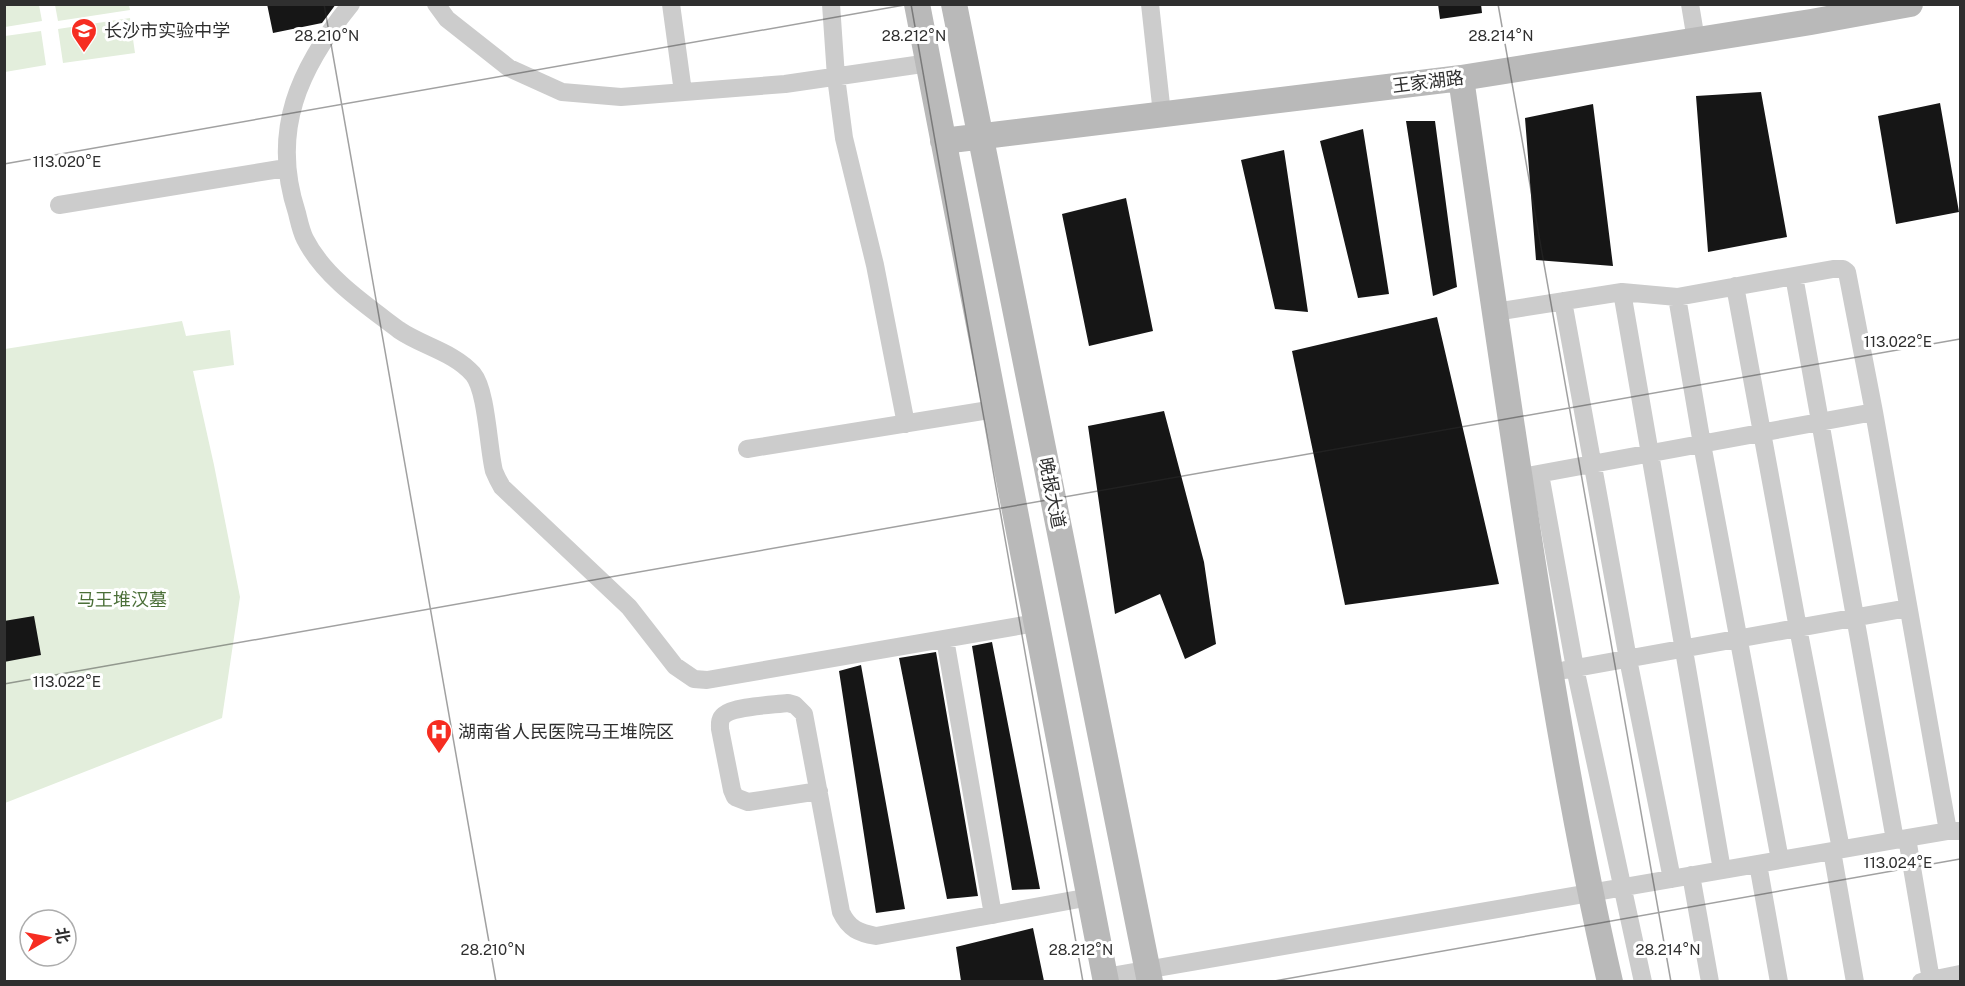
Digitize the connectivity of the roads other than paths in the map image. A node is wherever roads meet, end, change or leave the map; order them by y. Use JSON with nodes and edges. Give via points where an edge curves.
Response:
{"nodes":[{"id":1,"x":351,"y":4,"type":"edge"},
{"id":2,"x":436,"y":4,"type":"edge"},
{"id":3,"x":671,"y":4,"type":"edge"},
{"id":4,"x":831,"y":4,"type":"edge"},
{"id":5,"x":916,"y":4,"type":"edge"},
{"id":6,"x":954,"y":4,"type":"edge"},
{"id":7,"x":1150,"y":4,"type":"edge"},
{"id":8,"x":1690,"y":4,"type":"edge"},
{"id":9,"x":1910,"y":4,"type":"edge"},
{"id":10,"x":1809,"y":13,"type":"edge"},
{"id":11,"x":1694,"y":28,"type":"dead end"},
{"id":12,"x":929,"y":63,"type":"junction"},
{"id":13,"x":836,"y":77,"type":"junction"},
{"id":14,"x":1461,"y":78,"type":"junction"},
{"id":15,"x":683,"y":92,"type":"junction"},
{"id":16,"x":1162,"y":114,"type":"junction"},
{"id":17,"x":981,"y":136,"type":"junction"},
{"id":18,"x":943,"y":141,"type":"junction"},
{"id":19,"x":286,"y":168,"type":"junction"},
{"id":20,"x":60,"y":206,"type":"dead end"},
{"id":21,"x":1794,"y":276,"type":"junction"},
{"id":22,"x":1735,"y":286,"type":"junction"},
{"id":23,"x":1622,"y":292,"type":"junction"},
{"id":24,"x":1677,"y":297,"type":"junction"},
{"id":25,"x":1563,"y":301,"type":"junction"},
{"id":26,"x":1495,"y":312,"type":"junction"},
{"id":27,"x":995,"y":409,"type":"junction"},
{"id":28,"x":1874,"y":412,"type":"junction"},
{"id":29,"x":1821,"y":422,"type":"junction"},
{"id":30,"x":906,"y":424,"type":"junction"},
{"id":31,"x":1762,"y":433,"type":"junction"},
{"id":32,"x":1702,"y":444,"type":"junction"},
{"id":33,"x":747,"y":450,"type":"dead end"},
{"id":34,"x":1650,"y":454,"type":"junction"},
{"id":35,"x":1593,"y":464,"type":"junction"},
{"id":36,"x":1529,"y":476,"type":"junction"},
{"id":37,"x":1908,"y":608,"type":"junction"},
{"id":38,"x":1855,"y":617,"type":"junction"},
{"id":39,"x":1036,"y":623,"type":"junction"},
{"id":40,"x":1797,"y":628,"type":"junction"},
{"id":41,"x":1739,"y":638,"type":"junction"},
{"id":42,"x":945,"y":639,"type":"junction"},
{"id":43,"x":1683,"y":649,"type":"junction"},
{"id":44,"x":1628,"y":659,"type":"junction"},
{"id":45,"x":1575,"y":668,"type":"junction"},
{"id":46,"x":1550,"y":673,"type":"junction"},
{"id":47,"x":819,"y":791,"type":"junction"},
{"id":48,"x":1954,"y":831,"type":"edge"},
{"id":49,"x":1901,"y":839,"type":"junction"},
{"id":50,"x":1836,"y":850,"type":"junction"},
{"id":51,"x":1780,"y":860,"type":"junction"},
{"id":52,"x":1758,"y":864,"type":"junction"},
{"id":53,"x":1722,"y":870,"type":"junction"},
{"id":54,"x":1691,"y":875,"type":"junction"},
{"id":55,"x":1672,"y":879,"type":"junction"},
{"id":56,"x":1622,"y":887,"type":"junction"},
{"id":57,"x":1590,"y":893,"type":"junction"},
{"id":58,"x":1090,"y":897,"type":"junction"},
{"id":59,"x":993,"y":915,"type":"junction"},
{"id":60,"x":1149,"y":976,"type":"edge"},
{"id":61,"x":1105,"y":979,"type":"edge"},
{"id":62,"x":1940,"y":979,"type":"edge"},
{"id":63,"x":1610,"y":981,"type":"edge"},
{"id":64,"x":1642,"y":981,"type":"edge"},
{"id":65,"x":1710,"y":981,"type":"edge"},
{"id":66,"x":1779,"y":981,"type":"edge"},
{"id":67,"x":1855,"y":981,"type":"edge"}],
"edges":[{"from":1,"to":19,"type":"street","via":[[326,35],[289,116]]},
{"from":2,"to":15,"type":"street","via":[[447,19],[509,68],[562,92],[621,97]]},
{"from":3,"to":15,"type":"street"},
{"from":4,"to":13,"type":"street"},
{"from":5,"to":12,"type":"main road"},
{"from":6,"to":17,"type":"main road","name":"晚报大道"},
{"from":7,"to":16,"type":"street"},
{"from":8,"to":11,"type":"street"},
{"from":9,"to":10,"type":"main road","name":"王家湖路"},
{"from":10,"to":14,"type":"main road","name":"王家湖路"},
{"from":12,"to":13,"type":"street"},
{"from":12,"to":18,"type":"main road"},
{"from":13,"to":15,"type":"street"},
{"from":13,"to":30,"type":"street","via":[[844,138],[876,265]]},
{"from":14,"to":16,"type":"main road","name":"王家湖路"},
{"from":14,"to":26,"type":"main road"},
{"from":16,"to":17,"type":"main road","name":"王家湖路"},
{"from":17,"to":18,"type":"main road","name":"王家湖路"},
{"from":17,"to":60,"type":"main road","name":"晚报大道"},
{"from":18,"to":27,"type":"main road"},
{"from":19,"to":20,"type":"street"},
{"from":19,"to":42,"type":"street","via":[[305,238],[321,262],[341,284],[401,331],[461,362],[475,376],[495,472],[502,487],[629,607],[685,674],[707,680]]},
{"from":21,"to":22,"type":"street"},
{"from":21,"to":28,"type":"street","via":[[1839,268],[1847,272]]},
{"from":21,"to":29,"type":"street"},
{"from":22,"to":24,"type":"street"},
{"from":22,"to":31,"type":"street"},
{"from":23,"to":24,"type":"street"},
{"from":23,"to":25,"type":"street"},
{"from":23,"to":34,"type":"street"},
{"from":24,"to":32,"type":"street"},
{"from":25,"to":26,"type":"street"},
{"from":25,"to":35,"type":"street"},
{"from":26,"to":36,"type":"main road"},
{"from":27,"to":30,"type":"street"},
{"from":27,"to":39,"type":"main road"},
{"from":28,"to":29,"type":"street"},
{"from":28,"to":37,"type":"street"},
{"from":29,"to":31,"type":"street"},
{"from":29,"to":38,"type":"street"},
{"from":30,"to":33,"type":"street"},
{"from":31,"to":32,"type":"street"},
{"from":31,"to":40,"type":"street"},
{"from":32,"to":34,"type":"street"},
{"from":32,"to":41,"type":"street"},
{"from":34,"to":35,"type":"street"},
{"from":34,"to":43,"type":"street"},
{"from":35,"to":36,"type":"street"},
{"from":35,"to":44,"type":"street"},
{"from":36,"to":45,"type":"street"},
{"from":36,"to":46,"type":"main road"},
{"from":37,"to":38,"type":"street"},
{"from":37,"to":48,"type":"street"},
{"from":38,"to":40,"type":"street"},
{"from":38,"to":49,"type":"street"},
{"from":39,"to":42,"type":"street"},
{"from":39,"to":58,"type":"main road"},
{"from":40,"to":41,"type":"street"},
{"from":40,"to":50,"type":"street"},
{"from":41,"to":43,"type":"street"},
{"from":41,"to":51,"type":"street"},
{"from":42,"to":59,"type":"street"},
{"from":43,"to":44,"type":"street"},
{"from":43,"to":53,"type":"street"},
{"from":44,"to":45,"type":"street"},
{"from":44,"to":55,"type":"street"},
{"from":45,"to":46,"type":"street"},
{"from":45,"to":56,"type":"street"},
{"from":46,"to":57,"type":"main road"},
{"from":47,"to":47,"type":"street","via":[[804,714],[795,705],[734,711],[721,719],[735,797],[748,802]]},
{"from":47,"to":59,"type":"street","via":[[841,912],[853,929],[876,936]]},
{"from":48,"to":49,"type":"street"},
{"from":49,"to":50,"type":"street"},
{"from":49,"to":62,"type":"street"},
{"from":50,"to":51,"type":"street"},
{"from":50,"to":67,"type":"street"},
{"from":51,"to":52,"type":"street"},
{"from":52,"to":53,"type":"street"},
{"from":52,"to":66,"type":"street"},
{"from":53,"to":54,"type":"street"},
{"from":54,"to":55,"type":"street"},
{"from":54,"to":65,"type":"street"},
{"from":55,"to":56,"type":"street"},
{"from":56,"to":57,"type":"street"},
{"from":56,"to":64,"type":"street"},
{"from":57,"to":60,"type":"street"},
{"from":57,"to":63,"type":"main road"},
{"from":58,"to":59,"type":"street"},
{"from":58,"to":61,"type":"main road"},
{"from":60,"to":61,"type":"street"}]}
